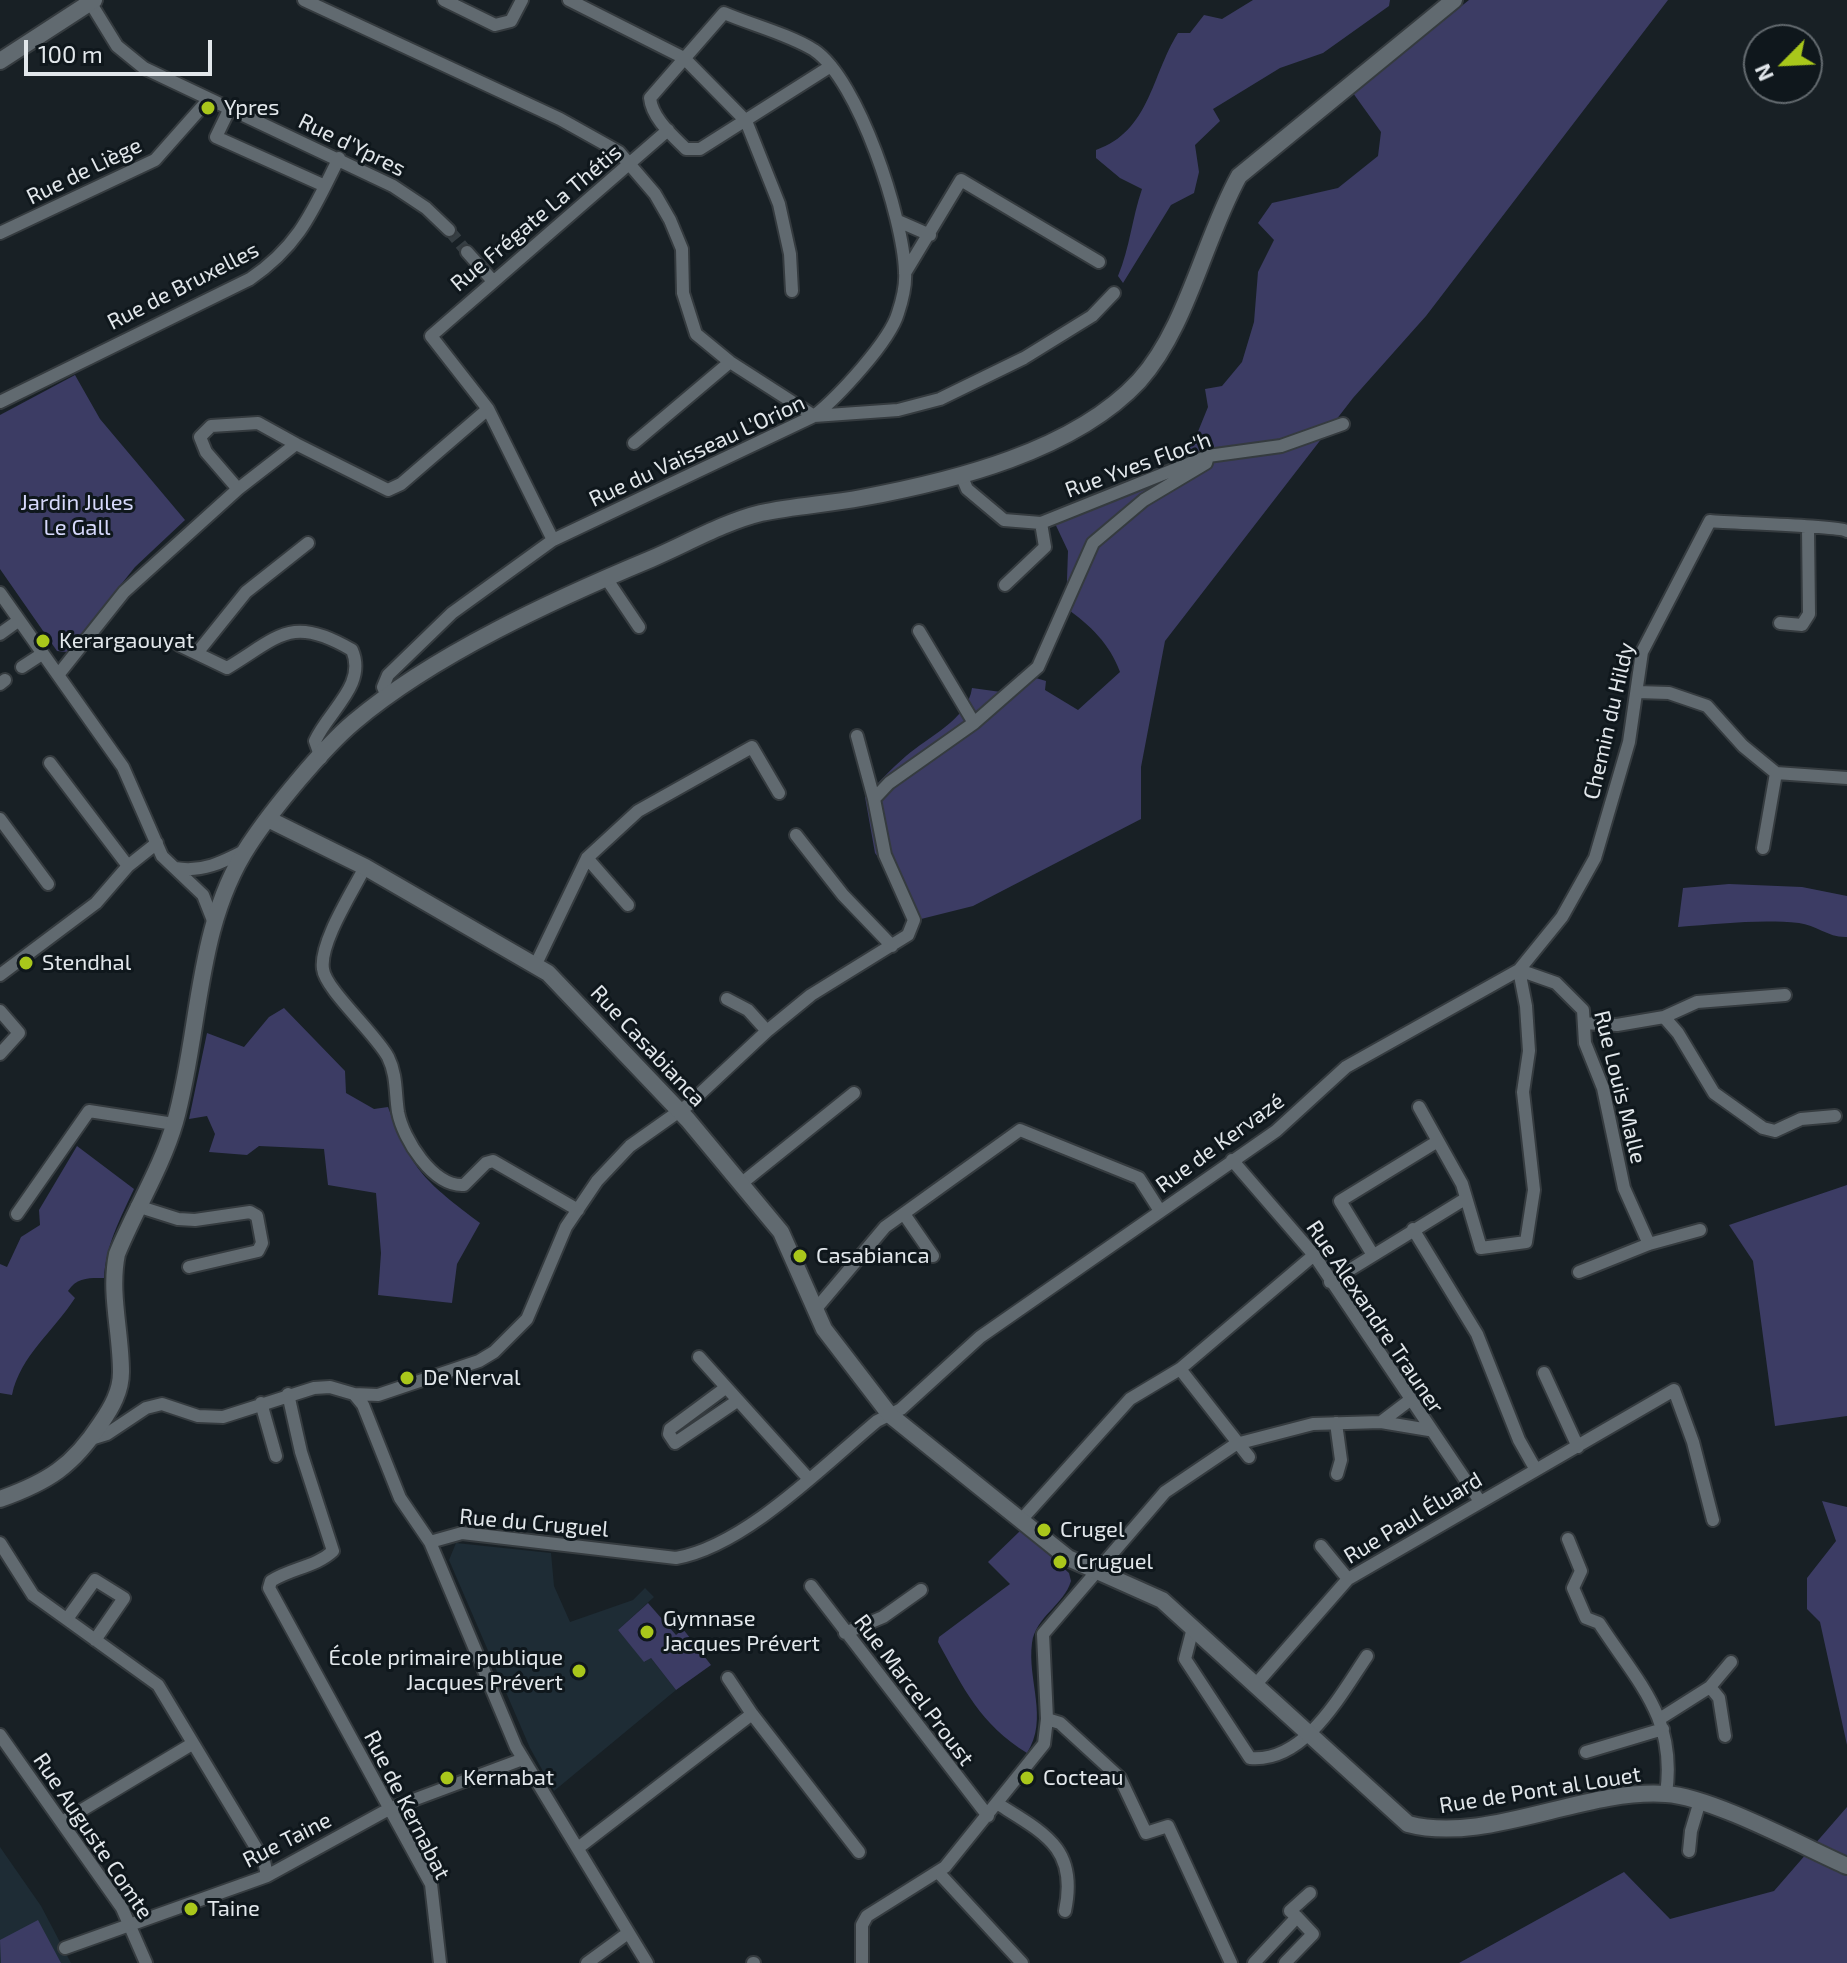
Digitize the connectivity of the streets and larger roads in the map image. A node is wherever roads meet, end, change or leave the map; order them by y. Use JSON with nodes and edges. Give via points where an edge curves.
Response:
{"nodes":[{"id":1,"x":304,"y":0,"type":"edge"},
{"id":2,"x":444,"y":0,"type":"edge"},
{"id":3,"x":522,"y":0,"type":"edge"},
{"id":4,"x":569,"y":0,"type":"edge"},
{"id":5,"x":1454,"y":0,"type":"edge"},
{"id":6,"x":92,"y":1,"type":"edge"},
{"id":7,"x":684,"y":58,"type":"junction"},
{"id":8,"x":0,"y":61,"type":"edge"},
{"id":9,"x":831,"y":66,"type":"junction"},
{"id":10,"x":209,"y":99,"type":"junction"},
{"id":11,"x":230,"y":108,"type":"junction"},
{"id":12,"x":746,"y":121,"type":"junction"},
{"id":13,"x":668,"y":130,"type":"junction"},
{"id":14,"x":339,"y":158,"type":"junction"},
{"id":15,"x":630,"y":165,"type":"junction"},
{"id":16,"x":325,"y":186,"type":"junction"},
{"id":17,"x":898,"y":221,"type":"junction"},
{"id":18,"x":449,"y":230,"type":"tunnel mouth"},
{"id":19,"x":0,"y":233,"type":"edge"},
{"id":20,"x":930,"y":235,"type":"junction"},
{"id":21,"x":467,"y":252,"type":"tunnel mouth"},
{"id":22,"x":1099,"y":262,"type":"dead end"},
{"id":23,"x":905,"y":273,"type":"junction"},
{"id":24,"x":492,"y":280,"type":"junction"},
{"id":25,"x":792,"y":291,"type":"dead end"},
{"id":26,"x":1114,"y":293,"type":"dead end"},
{"id":27,"x":730,"y":362,"type":"junction"},
{"id":28,"x":0,"y":402,"type":"edge"},
{"id":29,"x":488,"y":409,"type":"junction"},
{"id":30,"x":814,"y":416,"type":"junction"},
{"id":31,"x":1343,"y":424,"type":"dead end"},
{"id":32,"x":634,"y":443,"type":"dead end"},
{"id":33,"x":296,"y":444,"type":"junction"},
{"id":34,"x":1208,"y":456,"type":"junction"},
{"id":35,"x":962,"y":477,"type":"junction"},
{"id":36,"x":238,"y":489,"type":"junction"},
{"id":37,"x":1041,"y":523,"type":"junction"},
{"id":38,"x":1808,"y":528,"type":"junction"},
{"id":39,"x":1847,"y":531,"type":"edge"},
{"id":40,"x":553,"y":540,"type":"junction"},
{"id":41,"x":308,"y":543,"type":"dead end"},
{"id":42,"x":606,"y":578,"type":"junction"},
{"id":43,"x":1005,"y":585,"type":"dead end"},
{"id":44,"x":0,"y":593,"type":"edge"},
{"id":45,"x":18,"y":621,"type":"junction"},
{"id":46,"x":1780,"y":623,"type":"dead end"},
{"id":47,"x":639,"y":627,"type":"dead end"},
{"id":48,"x":919,"y":631,"type":"dead end"},
{"id":49,"x":0,"y":634,"type":"edge"},
{"id":50,"x":179,"y":645,"type":"dead end"},
{"id":51,"x":197,"y":653,"type":"junction"},
{"id":52,"x":42,"y":654,"type":"junction"},
{"id":53,"x":22,"y":667,"type":"dead end"},
{"id":54,"x":58,"y":675,"type":"junction"},
{"id":55,"x":1637,"y":692,"type":"junction"},
{"id":56,"x":387,"y":696,"type":"junction"},
{"id":57,"x":974,"y":723,"type":"junction"},
{"id":58,"x":857,"y":736,"type":"dead end"},
{"id":59,"x":321,"y":758,"type":"junction"},
{"id":60,"x":50,"y":763,"type":"dead end"},
{"id":61,"x":1776,"y":773,"type":"junction"},
{"id":62,"x":1847,"y":778,"type":"edge"},
{"id":63,"x":779,"y":793,"type":"dead end"},
{"id":64,"x":874,"y":799,"type":"junction"},
{"id":65,"x":0,"y":819,"type":"edge"},
{"id":66,"x":268,"y":819,"type":"junction"},
{"id":67,"x":796,"y":835,"type":"dead end"},
{"id":68,"x":157,"y":843,"type":"junction"},
{"id":69,"x":1763,"y":848,"type":"dead end"},
{"id":70,"x":246,"y":850,"type":"junction"},
{"id":71,"x":587,"y":858,"type":"junction"},
{"id":72,"x":128,"y":866,"type":"junction"},
{"id":73,"x":172,"y":867,"type":"junction"},
{"id":74,"x":365,"y":867,"type":"junction"},
{"id":75,"x":48,"y":884,"type":"dead end"},
{"id":76,"x":628,"y":905,"type":"dead end"},
{"id":77,"x":214,"y":923,"type":"junction"},
{"id":78,"x":892,"y":946,"type":"junction"},
{"id":79,"x":536,"y":964,"type":"junction"},
{"id":80,"x":1519,"y":970,"type":"junction"},
{"id":81,"x":0,"y":975,"type":"edge"},
{"id":82,"x":1785,"y":995,"type":"dead end"},
{"id":83,"x":727,"y":999,"type":"dead end"},
{"id":84,"x":0,"y":1011,"type":"edge"},
{"id":85,"x":1664,"y":1017,"type":"junction"},
{"id":86,"x":1584,"y":1023,"type":"junction"},
{"id":87,"x":767,"y":1031,"type":"junction"},
{"id":88,"x":0,"y":1054,"type":"edge"},
{"id":89,"x":854,"y":1093,"type":"dead end"},
{"id":90,"x":1419,"y":1107,"type":"dead end"},
{"id":91,"x":677,"y":1111,"type":"junction"},
{"id":92,"x":1835,"y":1116,"type":"dead end"},
{"id":93,"x":174,"y":1124,"type":"junction"},
{"id":94,"x":1438,"y":1141,"type":"junction"},
{"id":95,"x":1232,"y":1160,"type":"junction"},
{"id":96,"x":742,"y":1183,"type":"junction"},
{"id":97,"x":1465,"y":1199,"type":"junction"},
{"id":98,"x":137,"y":1206,"type":"junction"},
{"id":99,"x":578,"y":1210,"type":"junction"},
{"id":100,"x":1160,"y":1211,"type":"junction"},
{"id":101,"x":17,"y":1214,"type":"dead end"},
{"id":102,"x":904,"y":1214,"type":"junction"},
{"id":103,"x":1413,"y":1229,"type":"junction"},
{"id":104,"x":1700,"y":1230,"type":"dead end"},
{"id":105,"x":1649,"y":1244,"type":"junction"},
{"id":106,"x":1314,"y":1255,"type":"junction"},
{"id":107,"x":1373,"y":1255,"type":"junction"},
{"id":108,"x":933,"y":1256,"type":"dead end"},
{"id":109,"x":189,"y":1267,"type":"dead end"},
{"id":110,"x":1579,"y":1272,"type":"dead end"},
{"id":111,"x":1330,"y":1282,"type":"junction"},
{"id":112,"x":815,"y":1310,"type":"junction"},
{"id":113,"x":699,"y":1357,"type":"dead end"},
{"id":114,"x":1180,"y":1369,"type":"junction"},
{"id":115,"x":1544,"y":1373,"type":"dead end"},
{"id":116,"x":724,"y":1389,"type":"junction"},
{"id":117,"x":288,"y":1394,"type":"junction"},
{"id":118,"x":354,"y":1394,"type":"junction"},
{"id":119,"x":378,"y":1395,"type":"junction"},
{"id":120,"x":1410,"y":1400,"type":"junction"},
{"id":121,"x":737,"y":1401,"type":"junction"},
{"id":122,"x":261,"y":1403,"type":"junction"},
{"id":123,"x":890,"y":1415,"type":"junction"},
{"id":124,"x":370,"y":1416,"type":"junction"},
{"id":125,"x":1381,"y":1422,"type":"junction"},
{"id":126,"x":1336,"y":1423,"type":"junction"},
{"id":127,"x":1429,"y":1430,"type":"junction"},
{"id":128,"x":94,"y":1438,"type":"junction"},
{"id":129,"x":1236,"y":1444,"type":"junction"},
{"id":130,"x":1578,"y":1447,"type":"junction"},
{"id":131,"x":276,"y":1456,"type":"dead end"},
{"id":132,"x":1249,"y":1457,"type":"dead end"},
{"id":133,"x":1536,"y":1470,"type":"junction"},
{"id":134,"x":1337,"y":1474,"type":"dead end"},
{"id":135,"x":808,"y":1478,"type":"junction"},
{"id":136,"x":0,"y":1499,"type":"edge"},
{"id":137,"x":1479,"y":1500,"type":"junction"},
{"id":138,"x":1022,"y":1519,"type":"junction"},
{"id":139,"x":1713,"y":1520,"type":"dead end"},
{"id":140,"x":1568,"y":1539,"type":"dead end"},
{"id":141,"x":430,"y":1542,"type":"junction"},
{"id":142,"x":0,"y":1543,"type":"edge"},
{"id":143,"x":1321,"y":1546,"type":"dead end"},
{"id":144,"x":1098,"y":1570,"type":"junction"},
{"id":145,"x":1348,"y":1579,"type":"junction"},
{"id":146,"x":811,"y":1586,"type":"dead end"},
{"id":147,"x":921,"y":1590,"type":"dead end"},
{"id":148,"x":67,"y":1619,"type":"junction"},
{"id":149,"x":1193,"y":1628,"type":"junction"},
{"id":150,"x":845,"y":1633,"type":"junction"},
{"id":151,"x":95,"y":1640,"type":"junction"},
{"id":152,"x":1367,"y":1656,"type":"dead end"},
{"id":153,"x":1731,"y":1662,"type":"dead end"},
{"id":154,"x":728,"y":1678,"type":"dead end"},
{"id":155,"x":1257,"y":1683,"type":"junction"},
{"id":156,"x":1710,"y":1687,"type":"junction"},
{"id":157,"x":752,"y":1714,"type":"junction"},
{"id":158,"x":1047,"y":1719,"type":"junction"},
{"id":159,"x":1662,"y":1723,"type":"junction"},
{"id":160,"x":1310,"y":1733,"type":"junction"},
{"id":161,"x":0,"y":1735,"type":"edge"},
{"id":162,"x":1725,"y":1736,"type":"dead end"},
{"id":163,"x":192,"y":1744,"type":"junction"},
{"id":164,"x":1586,"y":1752,"type":"dead end"},
{"id":165,"x":523,"y":1759,"type":"junction"},
{"id":166,"x":1666,"y":1794,"type":"junction"},
{"id":167,"x":1700,"y":1801,"type":"junction"},
{"id":168,"x":998,"y":1804,"type":"junction"},
{"id":169,"x":389,"y":1809,"type":"junction"},
{"id":170,"x":988,"y":1816,"type":"junction"},
{"id":171,"x":62,"y":1822,"type":"junction"},
{"id":172,"x":578,"y":1848,"type":"junction"},
{"id":173,"x":1689,"y":1851,"type":"dead end"},
{"id":174,"x":859,"y":1852,"type":"dead end"},
{"id":175,"x":1847,"y":1866,"type":"edge"},
{"id":176,"x":938,"y":1872,"type":"junction"},
{"id":177,"x":267,"y":1876,"type":"junction"},
{"id":178,"x":1310,"y":1893,"type":"dead end"},
{"id":179,"x":1065,"y":1911,"type":"dead end"},
{"id":180,"x":1297,"y":1917,"type":"junction"},
{"id":181,"x":131,"y":1923,"type":"junction"},
{"id":182,"x":628,"y":1933,"type":"junction"},
{"id":183,"x":65,"y":1948,"type":"dead end"},
{"id":184,"x":1264,"y":1953,"type":"junction"},
{"id":185,"x":146,"y":1963,"type":"edge"},
{"id":186,"x":440,"y":1963,"type":"edge"},
{"id":187,"x":587,"y":1963,"type":"edge"},
{"id":188,"x":647,"y":1963,"type":"edge"},
{"id":189,"x":862,"y":1963,"type":"edge"},
{"id":190,"x":1022,"y":1963,"type":"edge"},
{"id":191,"x":1231,"y":1963,"type":"edge"},
{"id":192,"x":1254,"y":1963,"type":"edge"},
{"id":193,"x":1274,"y":1963,"type":"edge"},
{"id":194,"x":1285,"y":1963,"type":"edge"}],
"edges":[{"from":1,"to":15,"type":"street","via":[[610,144]]},
{"from":2,"to":3,"type":"street","via":[[495,25],[511,21]]},
{"from":4,"to":7,"type":"street"},
{"from":5,"to":35,"type":"street","via":[[1239,176],[1217,216],[1174,327],[1140,379],[1103,413],[1040,446]]},
{"from":6,"to":8,"type":"street"},
{"from":6,"to":10,"type":"street","name":"Rue d'Ypres","via":[[117,46],[135,61]]},
{"from":7,"to":9,"type":"street","via":[[724,13],[813,50]]},
{"from":7,"to":12,"type":"street"},
{"from":7,"to":13,"type":"street","via":[[650,98]]},
{"from":9,"to":12,"type":"street"},
{"from":9,"to":17,"type":"street","via":[[872,141]]},
{"from":10,"to":11,"type":"street","name":"Rue d'Ypres"},
{"from":10,"to":19,"type":"street","name":"Rue de Liège","via":[[155,160]]},
{"from":11,"to":14,"type":"street","name":"Rue d'Ypres"},
{"from":11,"to":16,"type":"street","via":[[216,137]]},
{"from":12,"to":13,"type":"street","via":[[700,149],[686,149]]},
{"from":12,"to":25,"type":"street","via":[[779,204]]},
{"from":13,"to":15,"type":"street","name":"Rue Frégate La Thétis"},
{"from":14,"to":16,"type":"street","name":"Rue de Bruxelles"},
{"from":14,"to":18,"type":"street","name":"Rue d'Ypres","via":[[393,186]]},
{"from":15,"to":24,"type":"street","name":"Rue Frégate La Thétis"},
{"from":15,"to":27,"type":"street","via":[[655,194],[682,249],[685,303],[696,334]]},
{"from":16,"to":28,"type":"street","name":"Rue de Bruxelles","via":[[304,229],[279,259],[250,279]]},
{"from":17,"to":20,"type":"street"},
{"from":17,"to":23,"type":"street"},
{"from":20,"to":22,"type":"street","via":[[961,180]]},
{"from":20,"to":23,"type":"street"},
{"from":21,"to":24,"type":"street"},
{"from":23,"to":30,"type":"street","via":[[898,316],[872,354]]},
{"from":24,"to":29,"type":"street","name":"Rue Frégate La Thétis","via":[[431,336]]},
{"from":26,"to":30,"type":"street","name":"Rue du Vaisseau L'Orion","via":[[1092,316],[1024,358],[940,399],[898,410]]},
{"from":27,"to":30,"type":"street"},
{"from":27,"to":32,"type":"street"},
{"from":29,"to":33,"type":"street","via":[[388,490]]},
{"from":29,"to":40,"type":"street"},
{"from":30,"to":40,"type":"street","name":"Rue du Vaisseau L'Orion"},
{"from":31,"to":34,"type":"street","name":"Rue Yves Floc'h","via":[[1281,446]]},
{"from":33,"to":36,"type":"street"},
{"from":33,"to":36,"type":"street","via":[[258,423],[211,426],[200,437],[206,452]]},
{"from":34,"to":37,"type":"street","name":"Rue Yves Floc'h"},
{"from":34,"to":57,"type":"street","via":[[1206,463],[1144,500],[1093,543],[1038,667]]},
{"from":35,"to":37,"type":"street","name":"Rue Yves Floc'h","via":[[967,489],[1004,520]]},
{"from":35,"to":42,"type":"street","via":[[757,514]]},
{"from":36,"to":54,"type":"street","via":[[124,592]]},
{"from":37,"to":43,"type":"street","via":[[1045,547]]},
{"from":38,"to":39,"type":"street","name":"Chemin du Hildy","via":[[1840,526]]},
{"from":38,"to":46,"type":"street","via":[[1809,614],[1802,625]]},
{"from":38,"to":55,"type":"street","name":"Chemin du Hildy","via":[[1710,521],[1642,652]]},
{"from":40,"to":56,"type":"street","name":"Rue du Vaisseau L'Orion","via":[[452,613],[388,675],[383,687]]},
{"from":41,"to":51,"type":"street","via":[[246,592]]},
{"from":42,"to":47,"type":"street"},
{"from":42,"to":56,"type":"street","via":[[477,642]]},
{"from":44,"to":45,"type":"street"},
{"from":45,"to":49,"type":"street"},
{"from":45,"to":52,"type":"street"},
{"from":48,"to":57,"type":"street"},
{"from":50,"to":51,"type":"street"},
{"from":51,"to":59,"type":"street","via":[[227,668],[269,638],[300,630],[327,635],[352,650],[358,673],[315,741]]},
{"from":52,"to":53,"type":"street"},
{"from":52,"to":54,"type":"street"},
{"from":54,"to":68,"type":"street","via":[[123,767]]},
{"from":55,"to":61,"type":"street","via":[[1669,693],[1707,706]]},
{"from":55,"to":80,"type":"street","name":"Chemin du Hildy","via":[[1629,742],[1595,858],[1562,917]]},
{"from":56,"to":59,"type":"street","via":[[350,725]]},
{"from":57,"to":64,"type":"street"},
{"from":58,"to":64,"type":"street"},
{"from":59,"to":66,"type":"street"},
{"from":60,"to":72,"type":"street"},
{"from":61,"to":62,"type":"street"},
{"from":61,"to":69,"type":"street"},
{"from":63,"to":71,"type":"street","via":[[752,747],[638,811]]},
{"from":64,"to":78,"type":"street","via":[[885,855],[914,920],[908,935]]},
{"from":65,"to":75,"type":"street"},
{"from":66,"to":70,"type":"street"},
{"from":66,"to":74,"type":"street","name":"Rue Casabianca"},
{"from":67,"to":78,"type":"street"},
{"from":68,"to":72,"type":"street"},
{"from":68,"to":73,"type":"street"},
{"from":70,"to":73,"type":"street","via":[[219,865]]},
{"from":70,"to":77,"type":"street"},
{"from":71,"to":76,"type":"street"},
{"from":71,"to":79,"type":"street"},
{"from":72,"to":81,"type":"street","via":[[96,903]]},
{"from":73,"to":77,"type":"street","via":[[203,895]]},
{"from":74,"to":79,"type":"street","name":"Rue Casabianca"},
{"from":74,"to":99,"type":"street","via":[[327,945],[323,969],[330,986],[363,1021],[390,1062],[407,1136],[451,1185],[464,1185],[493,1161]]},
{"from":77,"to":93,"type":"street"},
{"from":78,"to":87,"type":"street","via":[[811,995]]},
{"from":79,"to":91,"type":"street","name":"Rue Casabianca","via":[[603,1028]]},
{"from":80,"to":86,"type":"street","name":"Rue Louis Malle","via":[[1556,983],[1583,1010]]},
{"from":80,"to":95,"type":"street","name":"Rue de Kervazé","via":[[1346,1067],[1276,1131]]},
{"from":80,"to":97,"type":"street","via":[[1526,1006],[1529,1051],[1523,1092],[1534,1190],[1526,1242],[1481,1248]]},
{"from":82,"to":85,"type":"street","via":[[1697,1002]]},
{"from":83,"to":87,"type":"street","via":[[748,1010]]},
{"from":84,"to":88,"type":"street","via":[[19,1033]]},
{"from":85,"to":86,"type":"street","via":[[1617,1025]]},
{"from":85,"to":92,"type":"street","via":[[1714,1093],[1763,1128],[1775,1131],[1801,1119]]},
{"from":86,"to":105,"type":"street","name":"Rue Louis Malle","via":[[1624,1188]]},
{"from":87,"to":91,"type":"street"},
{"from":89,"to":96,"type":"street"},
{"from":90,"to":94,"type":"street"},
{"from":91,"to":96,"type":"street","name":"Rue Casabianca"},
{"from":91,"to":99,"type":"street","via":[[630,1146]]},
{"from":93,"to":98,"type":"street"},
{"from":93,"to":101,"type":"street","via":[[89,1111]]},
{"from":94,"to":97,"type":"street"},
{"from":94,"to":107,"type":"street","via":[[1340,1201]]},
{"from":95,"to":100,"type":"street","name":"Rue de Kervazé"},
{"from":95,"to":106,"type":"street","name":"Rue Alexandre Trauner"},
{"from":96,"to":112,"type":"street","name":"Rue Casabianca","via":[[781,1232]]},
{"from":97,"to":103,"type":"street"},
{"from":98,"to":109,"type":"street","via":[[178,1219],[250,1212],[257,1216],[262,1243],[258,1251]]},
{"from":98,"to":128,"type":"street","via":[[113,1273],[121,1376],[114,1404]]},
{"from":99,"to":119,"type":"street","via":[[549,1261],[539,1297],[508,1340],[479,1361]]},
{"from":100,"to":102,"type":"street","via":[[1139,1178],[1020,1130]]},
{"from":100,"to":123,"type":"street","name":"Rue de Kervazé","via":[[980,1337]]},
{"from":102,"to":108,"type":"street"},
{"from":102,"to":112,"type":"street","via":[[885,1227]]},
{"from":103,"to":107,"type":"street"},
{"from":103,"to":133,"type":"street","via":[[1477,1334]]},
{"from":104,"to":105,"type":"street"},
{"from":105,"to":110,"type":"street"},
{"from":106,"to":111,"type":"street","name":"Rue Alexandre Trauner"},
{"from":106,"to":114,"type":"street"},
{"from":107,"to":111,"type":"street"},
{"from":111,"to":120,"type":"street","name":"Rue Alexandre Trauner"},
{"from":112,"to":123,"type":"street","name":"Rue Casabianca"},
{"from":113,"to":116,"type":"street"},
{"from":114,"to":129,"type":"street"},
{"from":114,"to":138,"type":"street","via":[[1130,1399]]},
{"from":115,"to":130,"type":"street"},
{"from":116,"to":121,"type":"street"},
{"from":116,"to":121,"type":"street","via":[[670,1429],[675,1443]]},
{"from":117,"to":118,"type":"street","via":[[330,1387]]},
{"from":117,"to":122,"type":"street"},
{"from":117,"to":169,"type":"street","name":"Rue de Kernabat","via":[[333,1551],[279,1575],[269,1588]]},
{"from":118,"to":119,"type":"street"},
{"from":118,"to":124,"type":"street","name":"Rue du Cruguel"},
{"from":119,"to":124,"type":"street"},
{"from":120,"to":125,"type":"street"},
{"from":120,"to":127,"type":"street","name":"Rue Alexandre Trauner"},
{"from":121,"to":135,"type":"street"},
{"from":122,"to":128,"type":"street","via":[[209,1418],[162,1404]]},
{"from":122,"to":131,"type":"street"},
{"from":123,"to":135,"type":"street","name":"Rue du Cruguel"},
{"from":123,"to":138,"type":"street","name":"Rue de Pont al Louet"},
{"from":124,"to":141,"type":"street","name":"Rue du Cruguel","via":[[400,1498]]},
{"from":125,"to":126,"type":"street"},
{"from":125,"to":127,"type":"street"},
{"from":126,"to":129,"type":"street","via":[[1283,1430]]},
{"from":126,"to":134,"type":"street","via":[[1341,1460]]},
{"from":127,"to":137,"type":"street","name":"Rue Alexandre Trauner"},
{"from":128,"to":136,"type":"street","via":[[53,1476]]},
{"from":129,"to":132,"type":"street"},
{"from":129,"to":144,"type":"street","via":[[1165,1492]]},
{"from":130,"to":133,"type":"street","name":"Rue Paul Éluard"},
{"from":130,"to":139,"type":"street","name":"Rue Paul Éluard","via":[[1674,1390]]},
{"from":133,"to":137,"type":"street","name":"Rue Paul Éluard"},
{"from":135,"to":141,"type":"street","name":"Rue du Cruguel","via":[[751,1525],[691,1556],[462,1533]]},
{"from":137,"to":145,"type":"street","name":"Rue Paul Éluard"},
{"from":138,"to":144,"type":"street","name":"Rue de Pont al Louet","via":[[1068,1558]]},
{"from":140,"to":159,"type":"street","via":[[1581,1571],[1573,1588],[1586,1618],[1599,1623]]},
{"from":141,"to":165,"type":"street"},
{"from":142,"to":148,"type":"street","via":[[33,1595]]},
{"from":143,"to":145,"type":"street"},
{"from":144,"to":149,"type":"street","name":"Rue de Pont al Louet","via":[[1162,1600]]},
{"from":144,"to":158,"type":"street","via":[[1043,1634]]},
{"from":145,"to":155,"type":"street","name":"Rue Paul Éluard"},
{"from":146,"to":150,"type":"street","name":"Rue Marcel Proust"},
{"from":147,"to":150,"type":"street","via":[[883,1617]]},
{"from":148,"to":151,"type":"street"},
{"from":148,"to":151,"type":"street","via":[[95,1580],[124,1598]]},
{"from":149,"to":155,"type":"street","name":"Rue de Pont al Louet"},
{"from":149,"to":160,"type":"street","via":[[1185,1659],[1250,1758],[1264,1760]]},
{"from":150,"to":170,"type":"street","name":"Rue Marcel Proust"},
{"from":151,"to":163,"type":"street","via":[[158,1685]]},
{"from":152,"to":160,"type":"street"},
{"from":153,"to":156,"type":"street"},
{"from":154,"to":157,"type":"street"},
{"from":155,"to":160,"type":"street","name":"Rue de Pont al Louet"},
{"from":156,"to":159,"type":"street"},
{"from":156,"to":162,"type":"street","via":[[1719,1698]]},
{"from":157,"to":172,"type":"street"},
{"from":157,"to":174,"type":"street"},
{"from":158,"to":168,"type":"street","via":[[1044,1744]]},
{"from":158,"to":191,"type":"street","via":[[1060,1723],[1120,1778],[1146,1833],[1168,1826]]},
{"from":159,"to":164,"type":"street"},
{"from":159,"to":166,"type":"street","via":[[1671,1760]]},
{"from":160,"to":166,"type":"street","name":"Rue de Pont al Louet","via":[[1390,1811],[1428,1830]]},
{"from":161,"to":171,"type":"street","name":"Rue Auguste Comte"},
{"from":163,"to":171,"type":"street"},
{"from":163,"to":177,"type":"street","via":[[264,1861]]},
{"from":165,"to":169,"type":"street","name":"Rue Taine"},
{"from":165,"to":172,"type":"street"},
{"from":166,"to":167,"type":"street","name":"Rue de Pont al Louet"},
{"from":167,"to":173,"type":"street"},
{"from":167,"to":175,"type":"street","name":"Rue de Pont al Louet"},
{"from":168,"to":170,"type":"street"},
{"from":168,"to":179,"type":"street","via":[[1062,1853],[1071,1883]]},
{"from":169,"to":177,"type":"street","name":"Rue Taine"},
{"from":169,"to":186,"type":"street","name":"Rue de Kernabat","via":[[431,1884]]},
{"from":170,"to":176,"type":"street"},
{"from":171,"to":181,"type":"street","name":"Rue Auguste Comte"},
{"from":172,"to":182,"type":"street"},
{"from":176,"to":189,"type":"street","via":[[867,1916],[862,1925]]},
{"from":176,"to":190,"type":"street"},
{"from":177,"to":181,"type":"street","name":"Rue Taine"},
{"from":178,"to":180,"type":"street","via":[[1290,1911]]},
{"from":180,"to":184,"type":"street"},
{"from":180,"to":194,"type":"street","via":[[1313,1934]]},
{"from":181,"to":183,"type":"street","name":"Rue Taine"},
{"from":181,"to":185,"type":"street","name":"Rue Auguste Comte"},
{"from":182,"to":187,"type":"street"},
{"from":182,"to":188,"type":"street"},
{"from":184,"to":192,"type":"street"},
{"from":184,"to":193,"type":"street"}]}
